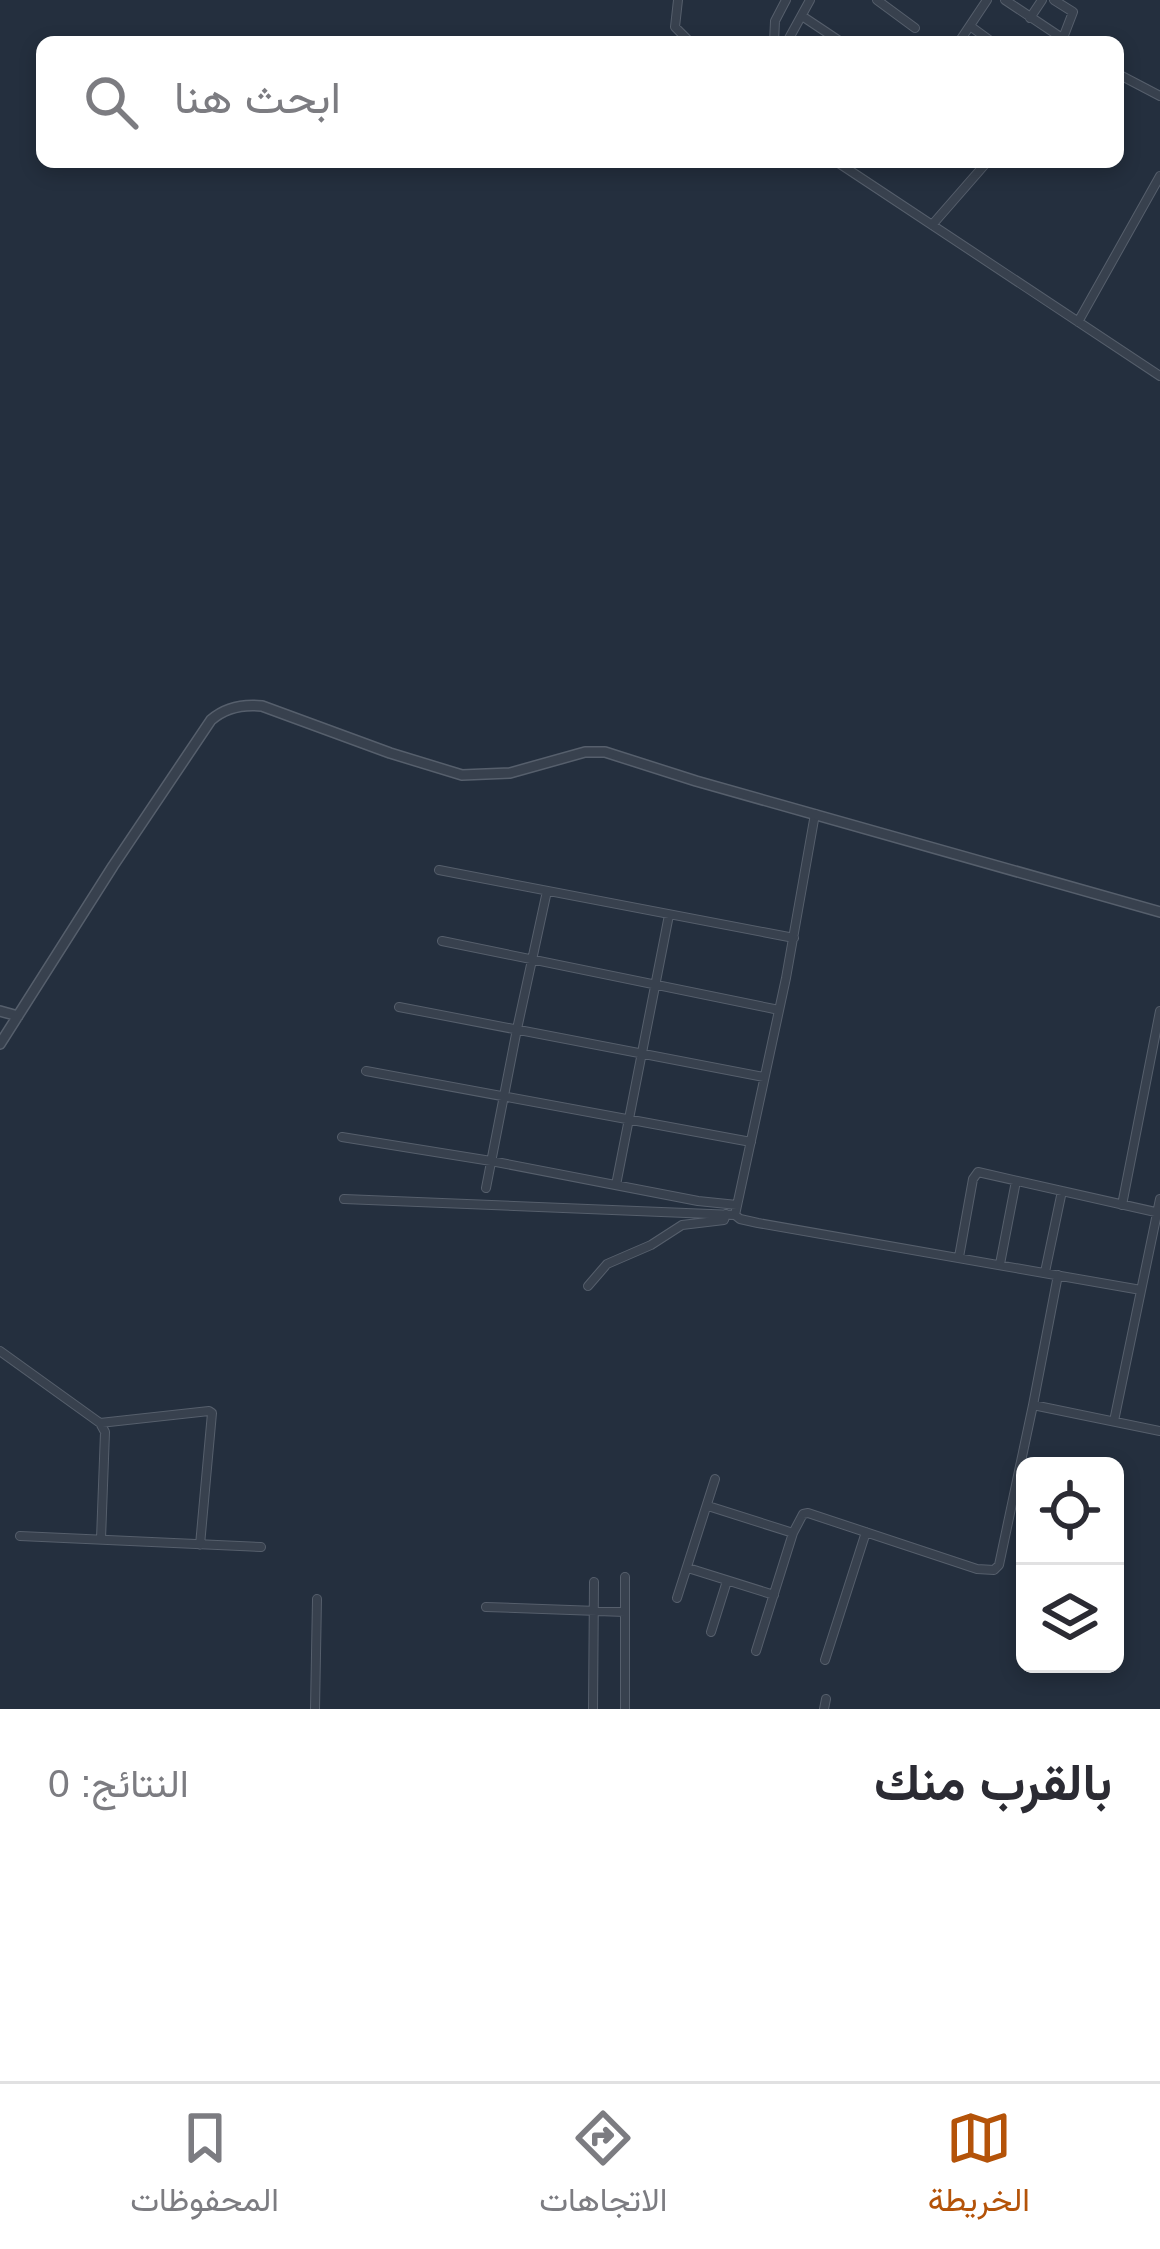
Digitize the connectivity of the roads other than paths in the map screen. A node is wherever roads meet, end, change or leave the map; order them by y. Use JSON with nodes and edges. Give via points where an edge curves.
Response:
{"nodes":[{"id":1,"x":678,"y":0,"type":"edge"},
{"id":2,"x":786,"y":0,"type":"edge"},
{"id":3,"x":810,"y":0,"type":"edge"},
{"id":4,"x":877,"y":0,"type":"edge"},
{"id":5,"x":987,"y":0,"type":"edge"},
{"id":6,"x":1004,"y":0,"type":"edge"},
{"id":7,"x":1042,"y":0,"type":"edge"},
{"id":8,"x":1054,"y":0,"type":"edge"},
{"id":9,"x":802,"y":16,"type":"junction"},
{"id":10,"x":1030,"y":18,"type":"junction"},
{"id":11,"x":970,"y":26,"type":"junction"},
{"id":12,"x":915,"y":28,"type":"dead end"},
{"id":13,"x":684,"y":36,"type":"edge"},
{"id":14,"x":774,"y":36,"type":"edge"},
{"id":15,"x":790,"y":36,"type":"edge"},
{"id":16,"x":832,"y":36,"type":"edge"},
{"id":17,"x":963,"y":36,"type":"edge"},
{"id":18,"x":984,"y":36,"type":"edge"},
{"id":19,"x":1059,"y":36,"type":"edge"},
{"id":20,"x":1066,"y":36,"type":"edge"},
{"id":21,"x":1124,"y":78,"type":"edge"},
{"id":22,"x":1160,"y":96,"type":"edge"},
{"id":23,"x":846,"y":168,"type":"edge"},
{"id":24,"x":982,"y":168,"type":"edge"},
{"id":25,"x":1160,"y":176,"type":"edge"},
{"id":26,"x":932,"y":226,"type":"junction"},
{"id":27,"x":1078,"y":322,"type":"junction"},
{"id":28,"x":1160,"y":376,"type":"edge"},
{"id":29,"x":815,"y":814,"type":"junction"},
{"id":30,"x":439,"y":870,"type":"dead end"},
{"id":31,"x":547,"y":891,"type":"junction"},
{"id":32,"x":1160,"y":912,"type":"edge"},
{"id":33,"x":669,"y":915,"type":"junction"},
{"id":34,"x":794,"y":938,"type":"junction"},
{"id":35,"x":442,"y":941,"type":"dead end"},
{"id":36,"x":531,"y":962,"type":"junction"},
{"id":37,"x":654,"y":985,"type":"junction"},
{"id":38,"x":399,"y":1007,"type":"dead end"},
{"id":39,"x":778,"y":1010,"type":"junction"},
{"id":40,"x":0,"y":1011,"type":"edge"},
{"id":41,"x":1160,"y":1011,"type":"edge"},
{"id":42,"x":18,"y":1016,"type":"junction"},
{"id":43,"x":517,"y":1029,"type":"junction"},
{"id":44,"x":0,"y":1044,"type":"edge"},
{"id":45,"x":642,"y":1052,"type":"junction"},
{"id":46,"x":366,"y":1070,"type":"dead end"},
{"id":47,"x":764,"y":1077,"type":"junction"},
{"id":48,"x":504,"y":1096,"type":"junction"},
{"id":49,"x":628,"y":1121,"type":"junction"},
{"id":50,"x":342,"y":1136,"type":"dead end"},
{"id":51,"x":751,"y":1142,"type":"junction"},
{"id":52,"x":491,"y":1161,"type":"junction"},
{"id":53,"x":1016,"y":1181,"type":"junction"},
{"id":54,"x":616,"y":1186,"type":"junction"},
{"id":55,"x":486,"y":1188,"type":"dead end"},
{"id":56,"x":1062,"y":1191,"type":"junction"},
{"id":57,"x":344,"y":1199,"type":"dead end"},
{"id":58,"x":1160,"y":1199,"type":"edge"},
{"id":59,"x":1121,"y":1204,"type":"junction"},
{"id":60,"x":687,"y":1212,"type":"junction"},
{"id":61,"x":733,"y":1212,"type":"junction"},
{"id":62,"x":1159,"y":1212,"type":"edge"},
{"id":63,"x":687,"y":1224,"type":"junction"},
{"id":64,"x":958,"y":1257,"type":"junction"},
{"id":65,"x":1000,"y":1264,"type":"junction"},
{"id":66,"x":1045,"y":1272,"type":"junction"},
{"id":67,"x":1058,"y":1275,"type":"junction"},
{"id":68,"x":588,"y":1286,"type":"dead end"},
{"id":69,"x":1141,"y":1290,"type":"junction"},
{"id":70,"x":0,"y":1351,"type":"edge"},
{"id":71,"x":1034,"y":1405,"type":"junction"},
{"id":72,"x":1114,"y":1421,"type":"junction"},
{"id":73,"x":100,"y":1423,"type":"junction"},
{"id":74,"x":1160,"y":1431,"type":"edge"},
{"id":75,"x":715,"y":1479,"type":"dead end"},
{"id":76,"x":708,"y":1506,"type":"junction"},
{"id":77,"x":866,"y":1532,"type":"junction"},
{"id":78,"x":793,"y":1533,"type":"junction"},
{"id":79,"x":20,"y":1535,"type":"dead end"},
{"id":80,"x":101,"y":1539,"type":"junction"},
{"id":81,"x":200,"y":1545,"type":"junction"},
{"id":82,"x":261,"y":1547,"type":"dead end"},
{"id":83,"x":688,"y":1568,"type":"junction"},
{"id":84,"x":625,"y":1577,"type":"dead end"},
{"id":85,"x":727,"y":1581,"type":"junction"},
{"id":86,"x":594,"y":1582,"type":"dead end"},
{"id":87,"x":774,"y":1595,"type":"junction"},
{"id":88,"x":677,"y":1598,"type":"dead end"},
{"id":89,"x":317,"y":1599,"type":"dead end"},
{"id":90,"x":486,"y":1607,"type":"dead end"},
{"id":91,"x":593,"y":1612,"type":"junction"},
{"id":92,"x":625,"y":1612,"type":"junction"},
{"id":93,"x":711,"y":1632,"type":"dead end"},
{"id":94,"x":756,"y":1651,"type":"dead end"},
{"id":95,"x":824,"y":1660,"type":"dead end"},
{"id":96,"x":316,"y":1709,"type":"edge"},
{"id":97,"x":593,"y":1709,"type":"edge"},
{"id":98,"x":625,"y":1709,"type":"edge"}],
"edges":[{"from":1,"to":13,"type":"street","via":[[675,27]]},
{"from":2,"to":14,"type":"street"},
{"from":3,"to":9,"type":"street"},
{"from":4,"to":12,"type":"street"},
{"from":5,"to":11,"type":"street"},
{"from":6,"to":10,"type":"street"},
{"from":7,"to":10,"type":"street"},
{"from":8,"to":20,"type":"street","via":[[1073,12]]},
{"from":9,"to":15,"type":"street"},
{"from":9,"to":16,"type":"street"},
{"from":10,"to":19,"type":"street"},
{"from":11,"to":17,"type":"street"},
{"from":11,"to":18,"type":"street"},
{"from":21,"to":22,"type":"street"},
{"from":23,"to":26,"type":"street"},
{"from":24,"to":26,"type":"street"},
{"from":25,"to":27,"type":"street"},
{"from":26,"to":27,"type":"street"},
{"from":27,"to":28,"type":"street"},
{"from":29,"to":32,"type":"street"},
{"from":29,"to":34,"type":"street"},
{"from":29,"to":42,"type":"street","via":[[595,750],[463,775],[262,706],[236,706],[211,720]]},
{"from":30,"to":31,"type":"street"},
{"from":31,"to":33,"type":"street"},
{"from":31,"to":36,"type":"street"},
{"from":33,"to":34,"type":"street"},
{"from":33,"to":37,"type":"street"},
{"from":34,"to":39,"type":"street"},
{"from":35,"to":36,"type":"street"},
{"from":36,"to":37,"type":"street"},
{"from":36,"to":43,"type":"street"},
{"from":37,"to":39,"type":"street"},
{"from":37,"to":45,"type":"street"},
{"from":38,"to":43,"type":"street"},
{"from":39,"to":47,"type":"street"},
{"from":40,"to":42,"type":"street"},
{"from":41,"to":59,"type":"street"},
{"from":42,"to":44,"type":"street"},
{"from":43,"to":45,"type":"street"},
{"from":43,"to":48,"type":"street"},
{"from":45,"to":47,"type":"street"},
{"from":45,"to":49,"type":"street"},
{"from":46,"to":48,"type":"street"},
{"from":47,"to":51,"type":"street"},
{"from":48,"to":49,"type":"street"},
{"from":48,"to":52,"type":"street"},
{"from":49,"to":51,"type":"street"},
{"from":49,"to":54,"type":"street"},
{"from":50,"to":52,"type":"street"},
{"from":51,"to":61,"type":"street"},
{"from":52,"to":54,"type":"street"},
{"from":52,"to":55,"type":"street"},
{"from":53,"to":56,"type":"street"},
{"from":53,"to":64,"type":"street","via":[[975,1174]]},
{"from":53,"to":65,"type":"street"},
{"from":54,"to":61,"type":"street"},
{"from":56,"to":59,"type":"street"},
{"from":56,"to":66,"type":"street"},
{"from":57,"to":60,"type":"street"},
{"from":58,"to":62,"type":"street"},
{"from":59,"to":62,"type":"street"},
{"from":60,"to":61,"type":"street"},
{"from":60,"to":63,"type":"street"},
{"from":61,"to":63,"type":"street"},
{"from":61,"to":64,"type":"street"},
{"from":62,"to":69,"type":"street"},
{"from":63,"to":68,"type":"street","via":[[607,1264]]},
{"from":64,"to":65,"type":"street"},
{"from":65,"to":66,"type":"street"},
{"from":66,"to":67,"type":"street"},
{"from":67,"to":69,"type":"street"},
{"from":67,"to":71,"type":"street"},
{"from":69,"to":72,"type":"street"},
{"from":70,"to":73,"type":"street"},
{"from":71,"to":72,"type":"street"},
{"from":71,"to":77,"type":"street","via":[[994,1570]]},
{"from":72,"to":74,"type":"street"},
{"from":73,"to":80,"type":"street"},
{"from":73,"to":81,"type":"street","via":[[212,1413]]},
{"from":75,"to":76,"type":"street"},
{"from":76,"to":78,"type":"street"},
{"from":76,"to":83,"type":"street"},
{"from":77,"to":78,"type":"street","via":[[808,1513]]},
{"from":77,"to":95,"type":"street"},
{"from":78,"to":87,"type":"street"},
{"from":79,"to":80,"type":"street"},
{"from":80,"to":81,"type":"street"},
{"from":81,"to":82,"type":"street"},
{"from":83,"to":85,"type":"street"},
{"from":83,"to":88,"type":"street"},
{"from":84,"to":92,"type":"street"},
{"from":85,"to":87,"type":"street"},
{"from":85,"to":93,"type":"street"},
{"from":86,"to":91,"type":"street"},
{"from":87,"to":94,"type":"street"},
{"from":89,"to":96,"type":"street"},
{"from":90,"to":91,"type":"street"},
{"from":91,"to":92,"type":"street"},
{"from":91,"to":97,"type":"street"},
{"from":92,"to":98,"type":"street"}]}
